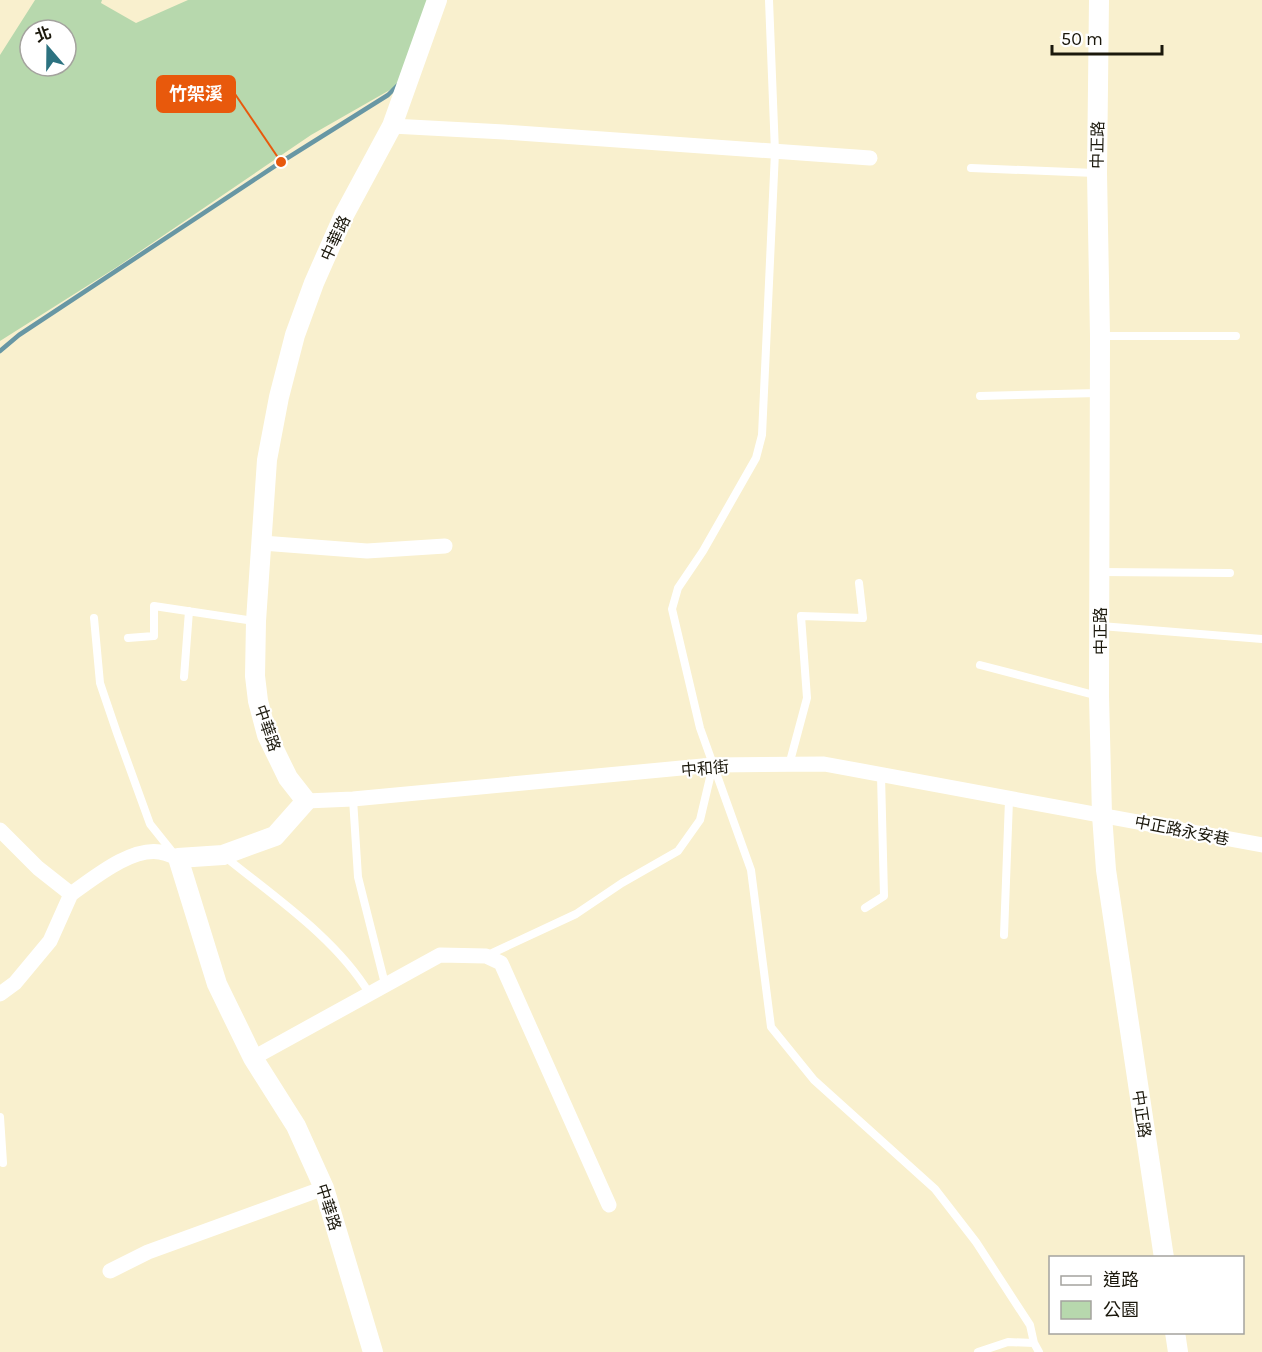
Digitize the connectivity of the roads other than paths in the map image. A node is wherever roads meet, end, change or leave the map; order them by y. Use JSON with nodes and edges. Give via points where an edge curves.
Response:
{"nodes":[{"id":1,"x":437,"y":0,"type":"edge"},
{"id":2,"x":770,"y":0,"type":"edge"},
{"id":3,"x":1099,"y":0,"type":"edge"},
{"id":4,"x":392,"y":126,"type":"junction"},
{"id":5,"x":775,"y":152,"type":"junction"},
{"id":6,"x":870,"y":158,"type":"dead end"},
{"id":7,"x":971,"y":168,"type":"dead end"},
{"id":8,"x":1097,"y":173,"type":"junction"},
{"id":9,"x":1100,"y":336,"type":"junction"},
{"id":10,"x":1236,"y":336,"type":"dead end"},
{"id":11,"x":1100,"y":393,"type":"junction"},
{"id":12,"x":980,"y":396,"type":"dead end"},
{"id":13,"x":261,"y":543,"type":"junction"},
{"id":14,"x":445,"y":546,"type":"dead end"},
{"id":15,"x":1100,"y":572,"type":"junction"},
{"id":16,"x":1230,"y":573,"type":"dead end"},
{"id":17,"x":859,"y":584,"type":"dead end"},
{"id":18,"x":189,"y":611,"type":"junction"},
{"id":19,"x":94,"y":618,"type":"dead end"},
{"id":20,"x":256,"y":621,"type":"junction"},
{"id":21,"x":1100,"y":626,"type":"junction"},
{"id":22,"x":128,"y":638,"type":"dead end"},
{"id":23,"x":1262,"y":639,"type":"edge"},
{"id":24,"x":980,"y":665,"type":"dead end"},
{"id":25,"x":184,"y":677,"type":"dead end"},
{"id":26,"x":1100,"y":696,"type":"junction"},
{"id":27,"x":713,"y":765,"type":"junction"},
{"id":28,"x":789,"y":765,"type":"junction"},
{"id":29,"x":881,"y":775,"type":"junction"},
{"id":30,"x":352,"y":799,"type":"junction"},
{"id":31,"x":1009,"y":800,"type":"junction"},
{"id":32,"x":306,"y":801,"type":"junction"},
{"id":33,"x":1102,"y":815,"type":"junction"},
{"id":34,"x":0,"y":830,"type":"edge"},
{"id":35,"x":1262,"y":845,"type":"edge"},
{"id":36,"x":223,"y":855,"type":"junction"},
{"id":37,"x":178,"y":858,"type":"junction"},
{"id":38,"x":71,"y":894,"type":"junction"},
{"id":39,"x":865,"y":908,"type":"dead end"},
{"id":40,"x":1004,"y":934,"type":"dead end"},
{"id":41,"x":486,"y":956,"type":"junction"},
{"id":42,"x":385,"y":984,"type":"junction"},
{"id":43,"x":369,"y":993,"type":"junction"},
{"id":44,"x":0,"y":994,"type":"edge"},
{"id":45,"x":253,"y":1058,"type":"junction"},
{"id":46,"x":0,"y":1117,"type":"edge"},
{"id":47,"x":3,"y":1162,"type":"dead end"},
{"id":48,"x":324,"y":1188,"type":"junction"},
{"id":49,"x":609,"y":1205,"type":"dead end"},
{"id":50,"x":1164,"y":1256,"type":"edge"},
{"id":51,"x":110,"y":1271,"type":"dead end"},
{"id":52,"x":1175,"y":1334,"type":"edge"},
{"id":53,"x":1034,"y":1343,"type":"junction"},
{"id":54,"x":373,"y":1352,"type":"edge"},
{"id":55,"x":978,"y":1352,"type":"edge"},
{"id":56,"x":1039,"y":1352,"type":"edge"},
{"id":57,"x":1178,"y":1352,"type":"edge"}],
"edges":[{"from":1,"to":4,"type":"street","name":"中華路"},
{"from":2,"to":5,"type":"lane"},
{"from":3,"to":8,"type":"street","name":"中正路"},
{"from":4,"to":5,"type":"street"},
{"from":4,"to":13,"type":"street","name":"中華路","via":[[344,215],[295,335],[267,460]]},
{"from":5,"to":6,"type":"street"},
{"from":5,"to":27,"type":"lane","via":[[762,435],[756,458],[678,588],[672,609],[700,728]]},
{"from":7,"to":8,"type":"lane"},
{"from":8,"to":9,"type":"street","name":"中正路"},
{"from":9,"to":10,"type":"lane"},
{"from":9,"to":11,"type":"street","name":"中正路"},
{"from":11,"to":12,"type":"lane"},
{"from":11,"to":15,"type":"street","name":"中正路"},
{"from":13,"to":14,"type":"street","via":[[367,552]]},
{"from":13,"to":20,"type":"street","name":"中華路"},
{"from":15,"to":16,"type":"lane"},
{"from":15,"to":21,"type":"street","name":"中正路"},
{"from":17,"to":28,"type":"lane","via":[[863,618],[801,616],[807,698]]},
{"from":18,"to":20,"type":"lane"},
{"from":18,"to":22,"type":"lane","via":[[154,606],[154,636]]},
{"from":18,"to":25,"type":"lane"},
{"from":19,"to":37,"type":"lane","via":[[99,682],[150,824]]},
{"from":20,"to":32,"type":"street","name":"中華路","via":[[255,676],[267,735],[288,778]]},
{"from":21,"to":23,"type":"lane"},
{"from":21,"to":26,"type":"street","name":"中正路"},
{"from":24,"to":26,"type":"lane"},
{"from":26,"to":33,"type":"street","name":"中正路"},
{"from":27,"to":28,"type":"street","name":"中和街"},
{"from":27,"to":30,"type":"street","name":"中和街"},
{"from":27,"to":41,"type":"lane","via":[[700,820],[678,850],[576,914]]},
{"from":27,"to":53,"type":"lane","via":[[751,870],[771,1027],[814,1080],[935,1189],[1018,1306],[1030,1325]]},
{"from":28,"to":29,"type":"street","name":"中和街","via":[[824,764]]},
{"from":29,"to":31,"type":"street","name":"中和街"},
{"from":29,"to":39,"type":"lane","via":[[884,896]]},
{"from":30,"to":32,"type":"street","name":"中和街"},
{"from":30,"to":42,"type":"lane","via":[[358,877]]},
{"from":31,"to":33,"type":"street","name":"中和街"},
{"from":31,"to":40,"type":"lane"},
{"from":32,"to":36,"type":"street","via":[[275,836]]},
{"from":33,"to":35,"type":"street","name":"中正路永安巷"},
{"from":33,"to":50,"type":"street","name":"中正路","via":[[1106,870]]},
{"from":34,"to":38,"type":"street"},
{"from":36,"to":37,"type":"street"},
{"from":36,"to":43,"type":"lane","via":[[312,928],[356,971]]},
{"from":37,"to":38,"type":"street","via":[[159,852],[138,854],[107,869]]},
{"from":37,"to":45,"type":"street","name":"中華路","via":[[217,984]]},
{"from":38,"to":44,"type":"street","via":[[50,941],[15,983]]},
{"from":41,"to":42,"type":"street","via":[[440,955]]},
{"from":41,"to":49,"type":"street","via":[[501,963]]},
{"from":42,"to":43,"type":"street"},
{"from":43,"to":45,"type":"street"},
{"from":45,"to":48,"type":"street","name":"中華路","via":[[296,1126]]},
{"from":46,"to":47,"type":"lane"},
{"from":48,"to":51,"type":"street","via":[[148,1252]]},
{"from":48,"to":54,"type":"street","name":"中華路"},
{"from":52,"to":57,"type":"street"},
{"from":53,"to":55,"type":"lane","via":[[1008,1342]]},
{"from":53,"to":56,"type":"lane"}]}
